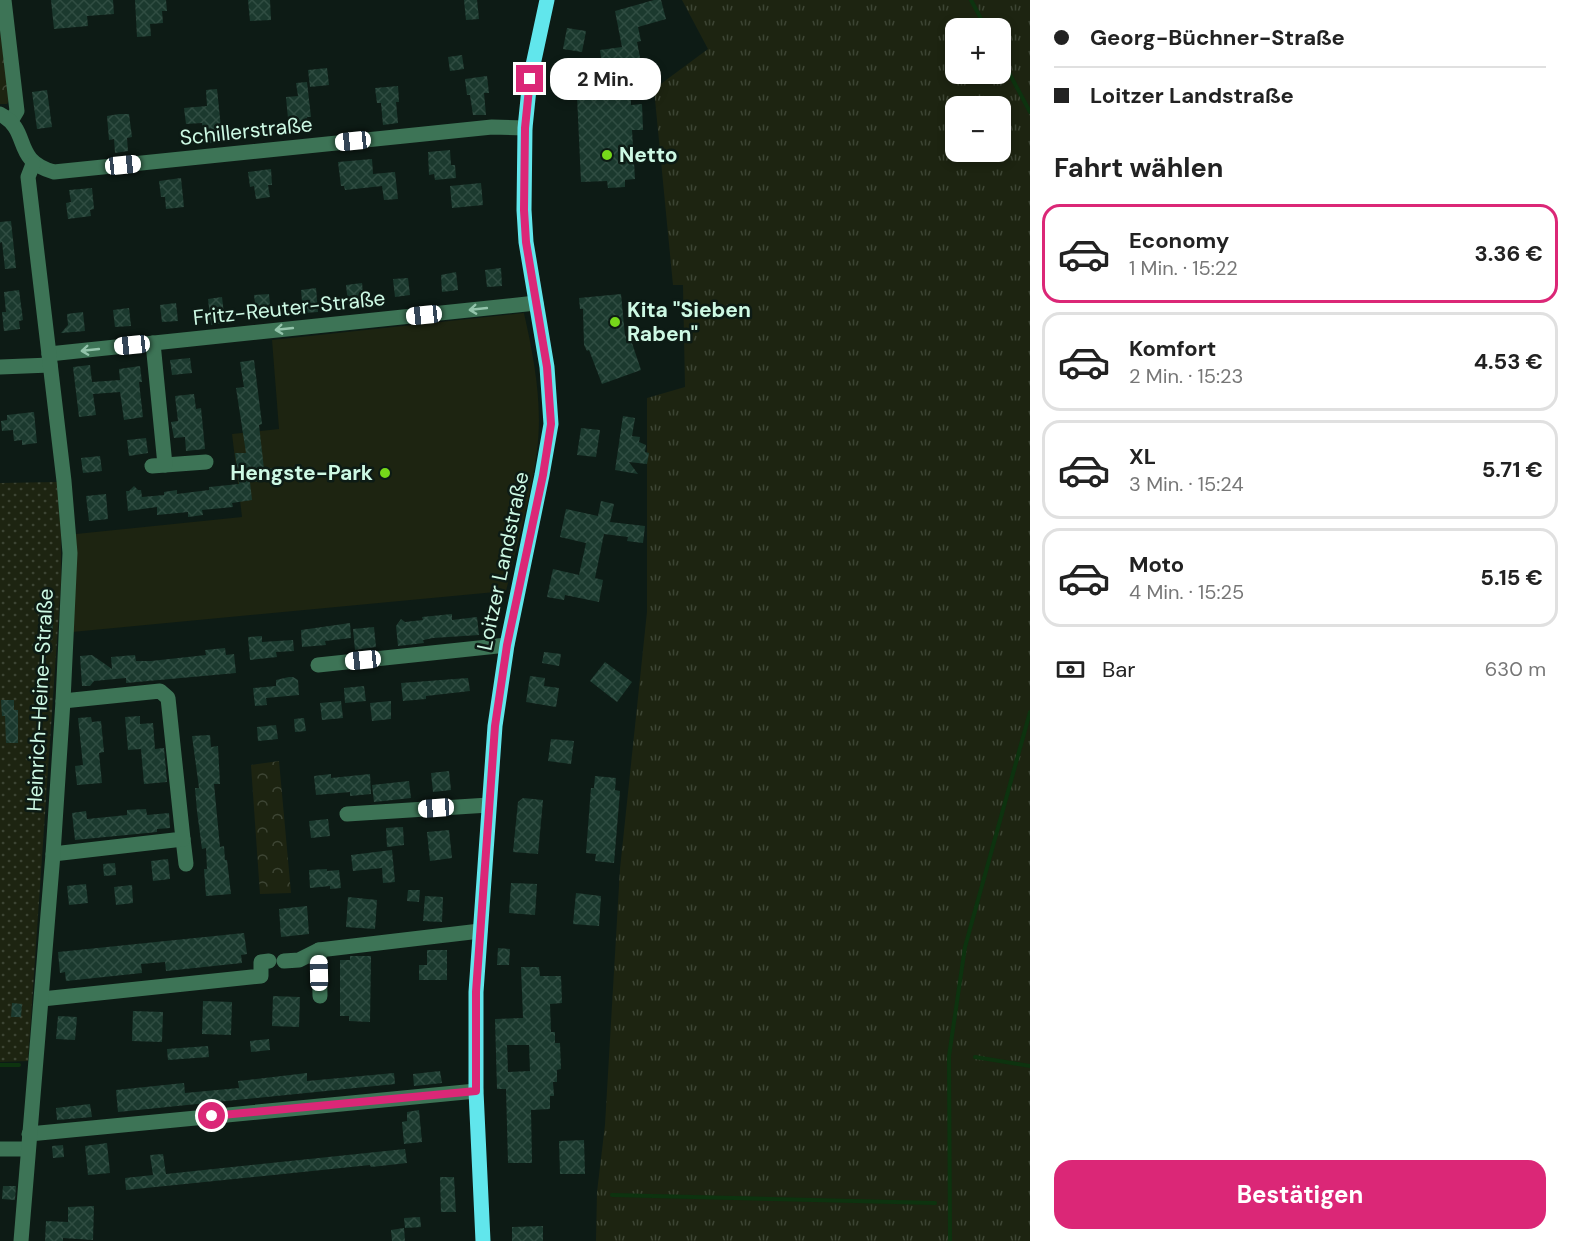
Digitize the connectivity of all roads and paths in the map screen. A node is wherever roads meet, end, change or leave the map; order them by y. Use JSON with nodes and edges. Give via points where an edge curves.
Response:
{"nodes":[{"id":1,"x":4,"y":0,"type":"edge"},
{"id":2,"x":547,"y":0,"type":"edge"},
{"id":3,"x":5,"y":118,"type":"edge"},
{"id":4,"x":525,"y":128,"type":"junction"},
{"id":5,"x":33,"y":164,"type":"junction"},
{"id":6,"x":536,"y":303,"type":"junction"},
{"id":7,"x":153,"y":343,"type":"junction"},
{"id":8,"x":49,"y":359,"type":"junction"},
{"id":9,"x":0,"y":367,"type":"edge"},
{"id":10,"x":206,"y":462,"type":"dead end"},
{"id":11,"x":507,"y":645,"type":"junction"},
{"id":12,"x":318,"y":665,"type":"dead end"},
{"id":13,"x":63,"y":700,"type":"junction"},
{"id":14,"x":489,"y":805,"type":"junction"},
{"id":15,"x":346,"y":814,"type":"dead end"},
{"id":16,"x":183,"y":839,"type":"junction"},
{"id":17,"x":53,"y":854,"type":"junction"},
{"id":18,"x":186,"y":864,"type":"dead end"},
{"id":19,"x":480,"y":931,"type":"junction"},
{"id":20,"x":319,"y":950,"type":"junction"},
{"id":21,"x":320,"y":996,"type":"dead end"},
{"id":22,"x":42,"y":999,"type":"junction"},
{"id":23,"x":476,"y":1091,"type":"junction"},
{"id":24,"x":28,"y":1141,"type":"junction"},
{"id":25,"x":0,"y":1149,"type":"edge"},
{"id":26,"x":21,"y":1241,"type":"edge"},
{"id":27,"x":483,"y":1241,"type":"edge"}],
"edges":[{"from":1,"to":3,"type":"street","via":[[17,111]]},
{"from":2,"to":4,"type":"main road","name":"Loitzer Landstraße","via":[[530,79]]},
{"from":3,"to":5,"type":"street","via":[[18,132]]},
{"from":4,"to":5,"type":"street","name":"Schillerstraße","via":[[492,127],[54,172]]},
{"from":4,"to":6,"type":"main road","name":"Loitzer Landstraße","via":[[526,242]]},
{"from":5,"to":8,"type":"street","name":"Heinrich-Heine-Straße","via":[[28,177]]},
{"from":6,"to":7,"type":"street","name":"Fritz-Reuter-Straße","one_way":true},
{"from":6,"to":11,"type":"main road","name":"Loitzer Landstraße","via":[[547,367],[550,432]]},
{"from":7,"to":8,"type":"street","name":"Fritz-Reuter-Straße","one_way":true},
{"from":7,"to":10,"type":"street","via":[[159,465]]},
{"from":8,"to":9,"type":"street","name":"Fritz-Reuter-Straße"},
{"from":8,"to":13,"type":"street","name":"Heinrich-Heine-Straße","via":[[69,543]]},
{"from":11,"to":12,"type":"street"},
{"from":11,"to":14,"type":"main road","name":"Loitzer Landstraße"},
{"from":13,"to":16,"type":"street","via":[[160,690],[168,698]]},
{"from":13,"to":17,"type":"street","name":"Heinrich-Heine-Straße"},
{"from":14,"to":15,"type":"street"},
{"from":14,"to":19,"type":"main road","name":"Loitzer Landstraße"},
{"from":16,"to":17,"type":"street"},
{"from":16,"to":18,"type":"street"},
{"from":17,"to":22,"type":"street","name":"Heinrich-Heine-Straße"},
{"from":19,"to":20,"type":"street"},
{"from":19,"to":23,"type":"main road","name":"Loitzer Landstraße"},
{"from":20,"to":21,"type":"street"},
{"from":20,"to":22,"type":"street","via":[[299,960],[261,962],[261,976]]},
{"from":22,"to":24,"type":"street","name":"Heinrich-Heine-Straße"},
{"from":23,"to":24,"type":"street"},
{"from":23,"to":27,"type":"main road","name":"Loitzer Landstraße"},
{"from":24,"to":25,"type":"street"},
{"from":24,"to":26,"type":"street","name":"Heinrich-Heine-Straße"}]}
